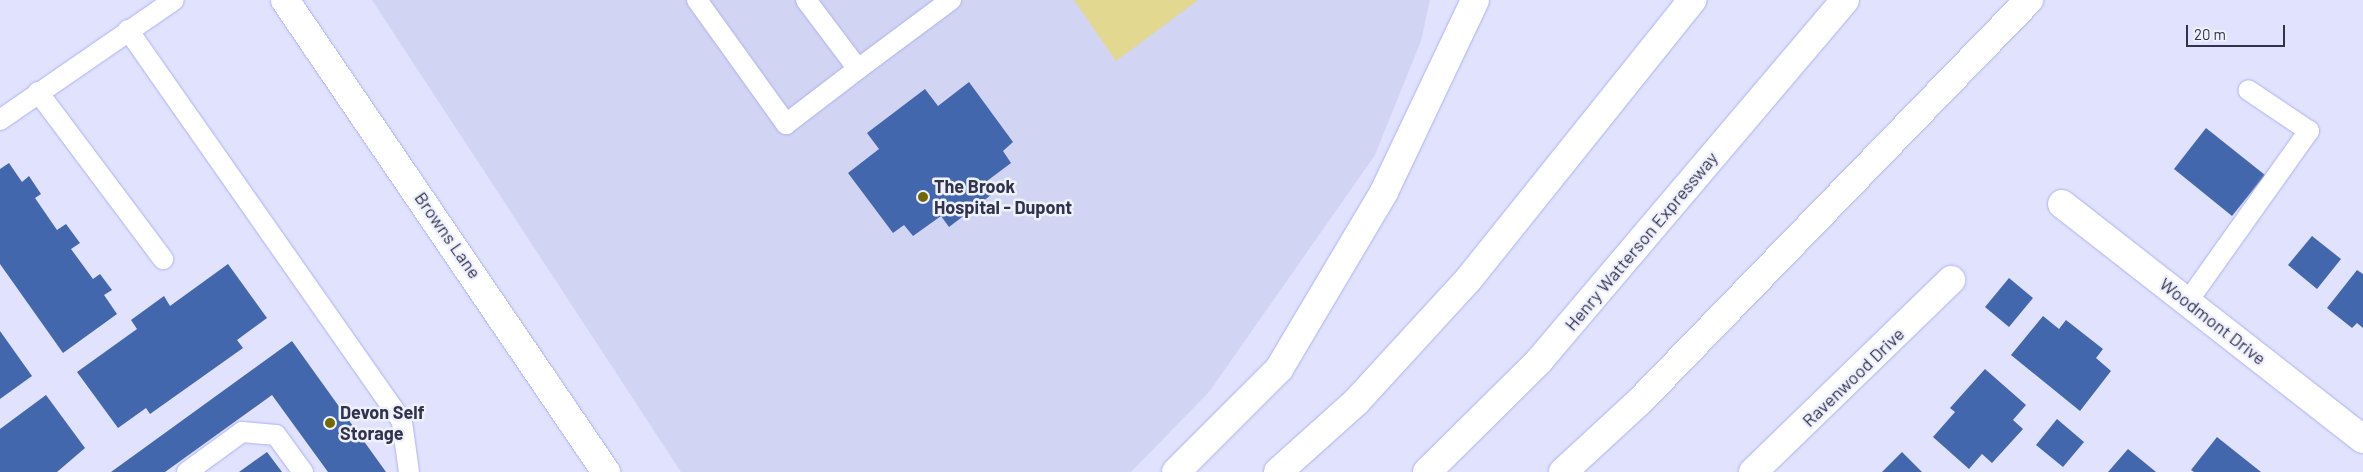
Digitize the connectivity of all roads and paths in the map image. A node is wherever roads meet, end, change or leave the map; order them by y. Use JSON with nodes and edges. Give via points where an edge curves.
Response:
{"nodes":[{"id":1,"x":174,"y":0,"type":"edge"},
{"id":2,"x":285,"y":0,"type":"edge"},
{"id":3,"x":697,"y":0,"type":"edge"},
{"id":4,"x":806,"y":0,"type":"edge"},
{"id":5,"x":951,"y":0,"type":"edge"},
{"id":6,"x":1475,"y":0,"type":"edge"},
{"id":7,"x":1668,"y":0,"type":"edge"},
{"id":8,"x":1692,"y":0,"type":"edge"},
{"id":9,"x":1844,"y":0,"type":"edge"},
{"id":10,"x":2029,"y":0,"type":"edge"},
{"id":11,"x":128,"y":30,"type":"junction"},
{"id":12,"x":858,"y":69,"type":"junction"},
{"id":13,"x":2248,"y":90,"type":"dead end"},
{"id":14,"x":38,"y":92,"type":"junction"},
{"id":15,"x":0,"y":120,"type":"edge"},
{"id":16,"x":2062,"y":204,"type":"dead end"},
{"id":17,"x":163,"y":259,"type":"dead end"},
{"id":18,"x":1468,"y":280,"type":"junction"},
{"id":19,"x":1951,"y":280,"type":"dead end"},
{"id":20,"x":2188,"y":301,"type":"junction"},
{"id":21,"x":2363,"y":440,"type":"edge"},
{"id":22,"x":199,"y":469,"type":"edge"},
{"id":23,"x":303,"y":472,"type":"edge"},
{"id":24,"x":409,"y":472,"type":"edge"},
{"id":25,"x":606,"y":472,"type":"edge"},
{"id":26,"x":1176,"y":472,"type":"edge"},
{"id":27,"x":1278,"y":472,"type":"edge"},
{"id":28,"x":1427,"y":472,"type":"edge"},
{"id":29,"x":1563,"y":472,"type":"edge"},
{"id":30,"x":1753,"y":472,"type":"edge"}],
"edges":[{"from":1,"to":11,"type":"lane"},
{"from":2,"to":25,"type":"main road","name":"Browns Lane"},
{"from":3,"to":12,"type":"lane","via":[[786,124]]},
{"from":4,"to":12,"type":"lane"},
{"from":5,"to":12,"type":"lane"},
{"from":6,"to":26,"type":"main road","via":[[1384,192],[1279,369]]},
{"from":7,"to":18,"type":"main road"},
{"from":8,"to":18,"type":"main road"},
{"from":9,"to":28,"type":"main road","name":"Henry Watterson Expressway","via":[[1539,361]]},
{"from":10,"to":29,"type":"main road","via":[[1640,401]]},
{"from":11,"to":14,"type":"lane"},
{"from":11,"to":24,"type":"lane","via":[[402,422]]},
{"from":13,"to":20,"type":"lane","via":[[2308,131]]},
{"from":14,"to":15,"type":"lane"},
{"from":14,"to":17,"type":"lane"},
{"from":16,"to":20,"type":"main road","name":"Woodmont Drive"},
{"from":18,"to":27,"type":"main road","via":[[1357,401]]},
{"from":19,"to":30,"type":"main road","name":"Ravenwood Drive"},
{"from":20,"to":21,"type":"main road","name":"Woodmont Drive"},
{"from":22,"to":23,"type":"lane","via":[[242,432],[276,436]]}]}
